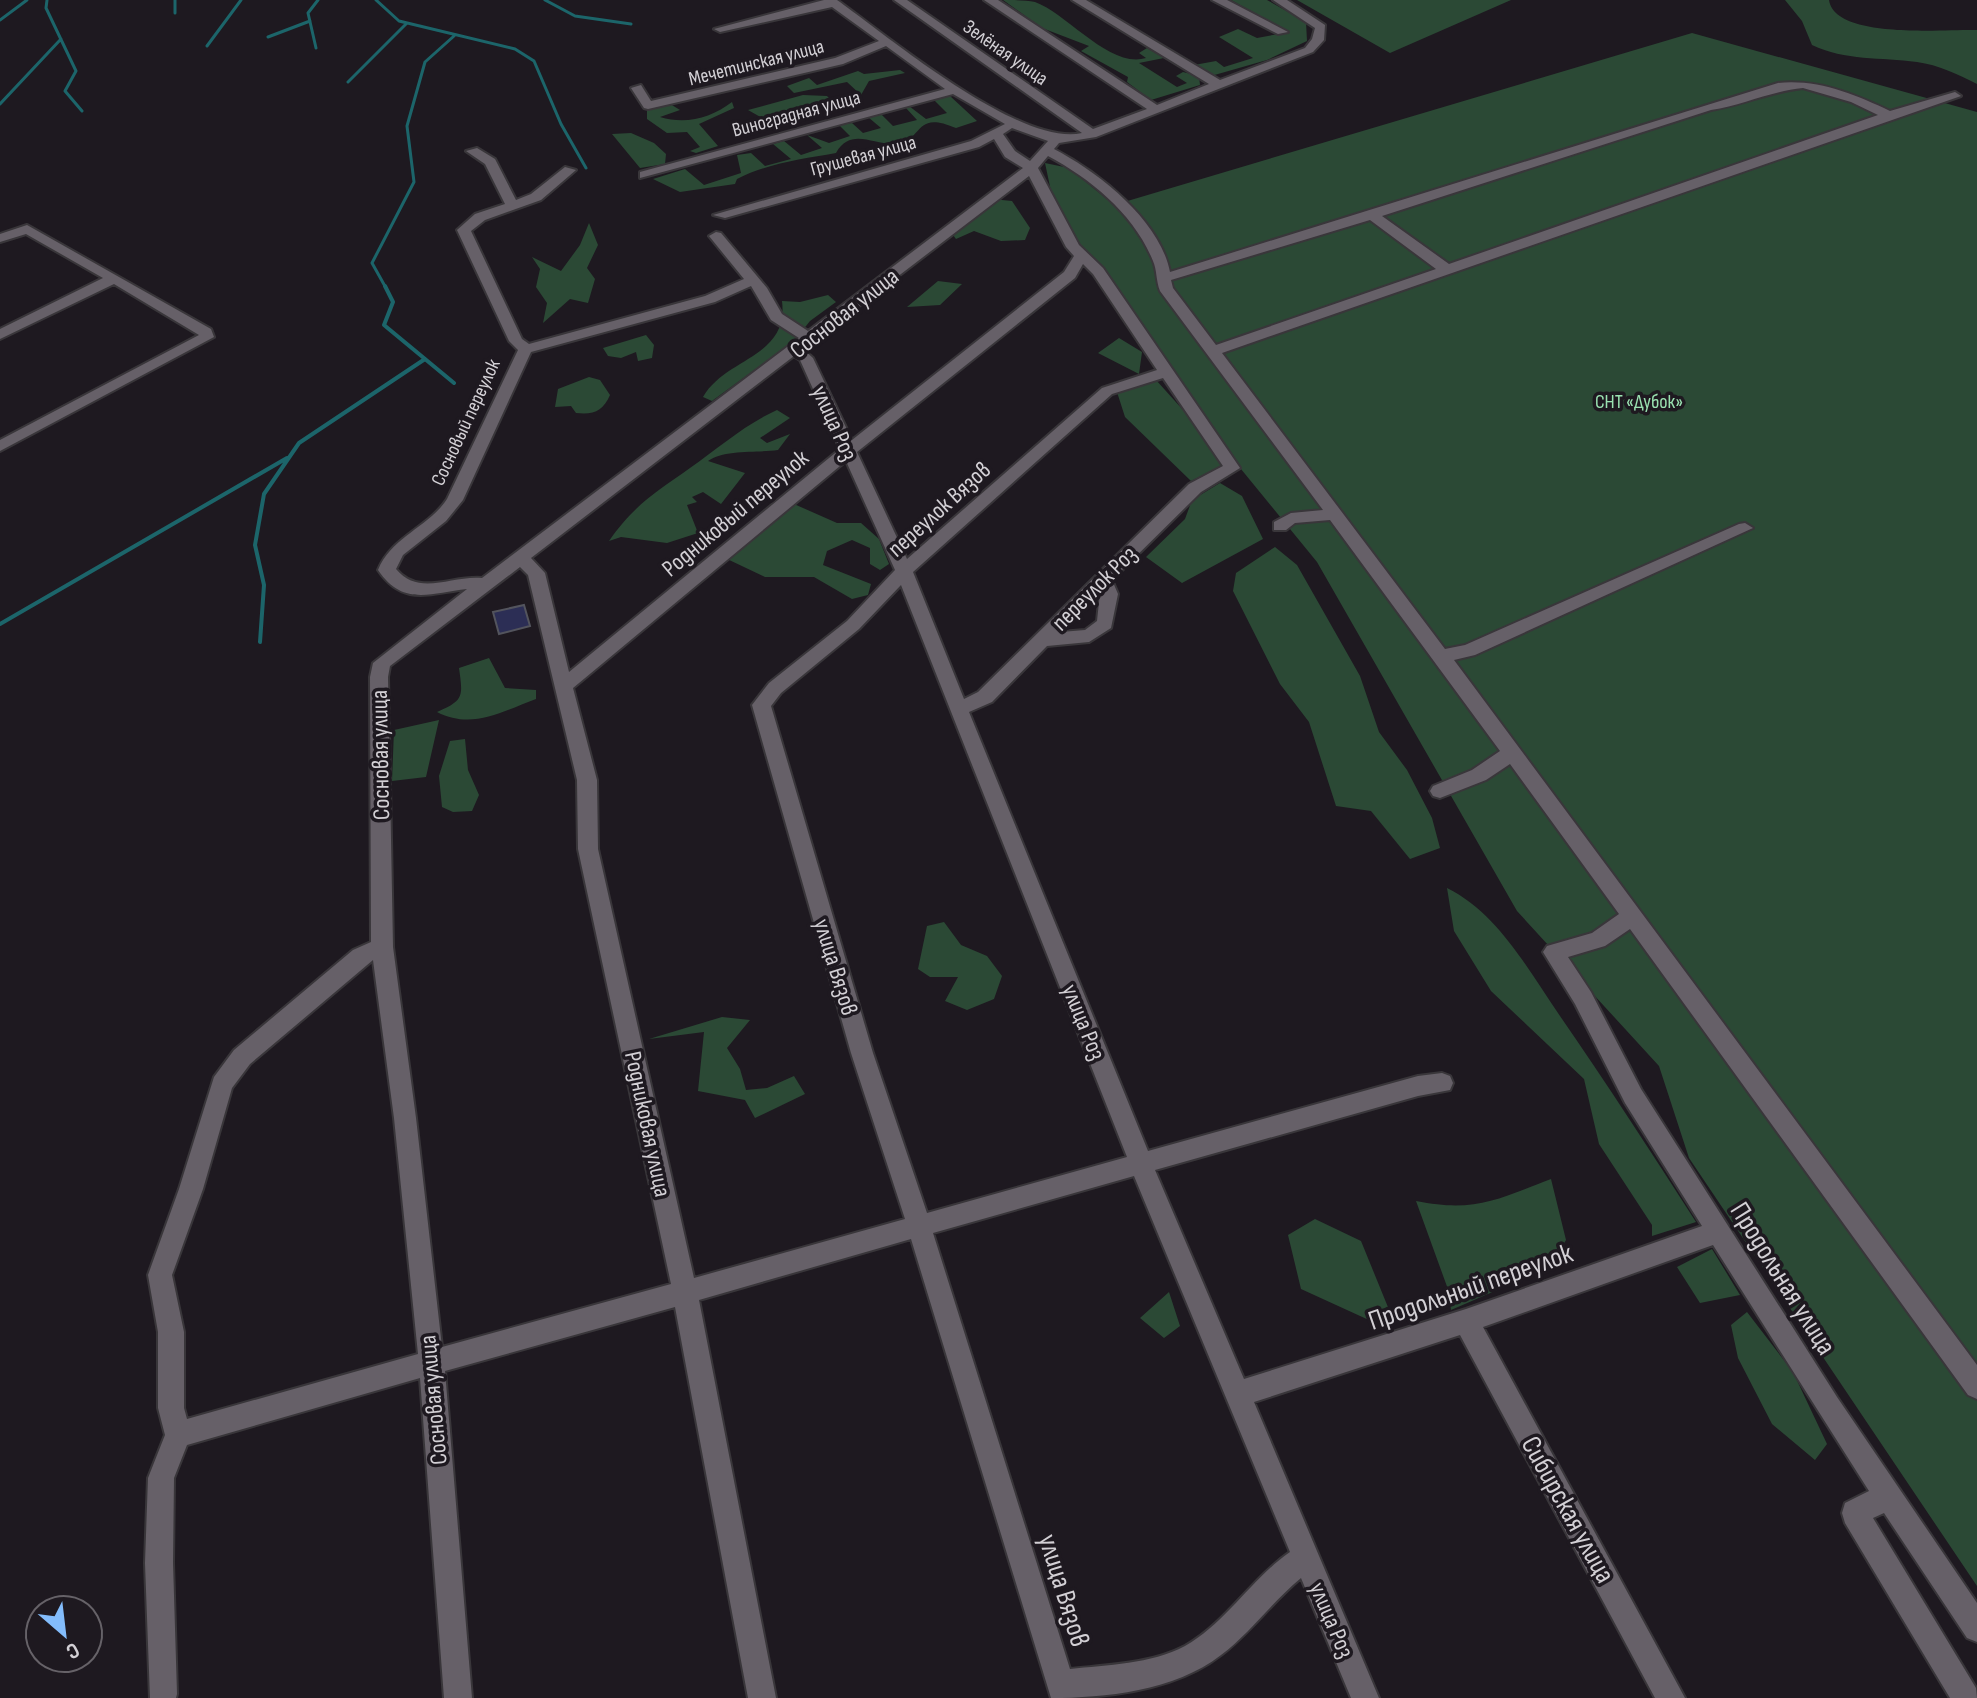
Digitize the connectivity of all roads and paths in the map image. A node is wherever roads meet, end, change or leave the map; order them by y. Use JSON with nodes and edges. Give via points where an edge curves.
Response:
{"nodes":[{"id":1,"x":900,"y":0,"type":"edge"},
{"id":2,"x":990,"y":0,"type":"edge"},
{"id":3,"x":1078,"y":0,"type":"edge"},
{"id":4,"x":1218,"y":0,"type":"edge"},
{"id":5,"x":1279,"y":0,"type":"edge"},
{"id":6,"x":832,"y":1,"type":"edge"},
{"id":7,"x":720,"y":29,"type":"dead end"},
{"id":8,"x":1282,"y":32,"type":"dead end"},
{"id":9,"x":889,"y":41,"type":"junction"},
{"id":10,"x":1219,"y":85,"type":"junction"},
{"id":11,"x":637,"y":88,"type":"dead end"},
{"id":12,"x":957,"y":89,"type":"junction"},
{"id":13,"x":1955,"y":96,"type":"dead end"},
{"id":14,"x":648,"y":105,"type":"junction"},
{"id":15,"x":1157,"y":110,"type":"junction"},
{"id":16,"x":1889,"y":115,"type":"junction"},
{"id":17,"x":647,"y":119,"type":"dead end"},
{"id":18,"x":1013,"y":124,"type":"junction"},
{"id":19,"x":997,"y":134,"type":"junction"},
{"id":20,"x":1092,"y":134,"type":"junction"},
{"id":21,"x":1052,"y":145,"type":"junction"},
{"id":22,"x":472,"y":151,"type":"dead end"},
{"id":23,"x":1031,"y":168,"type":"junction"},
{"id":24,"x":570,"y":170,"type":"dead end"},
{"id":25,"x":645,"y":175,"type":"dead end"},
{"id":26,"x":512,"y":205,"type":"junction"},
{"id":27,"x":720,"y":215,"type":"dead end"},
{"id":28,"x":1372,"y":215,"type":"junction"},
{"id":29,"x":716,"y":236,"type":"dead end"},
{"id":30,"x":0,"y":238,"type":"edge"},
{"id":31,"x":1081,"y":256,"type":"junction"},
{"id":32,"x":1446,"y":269,"type":"junction"},
{"id":33,"x":1164,"y":277,"type":"junction"},
{"id":34,"x":114,"y":278,"type":"junction"},
{"id":35,"x":753,"y":280,"type":"junction"},
{"id":36,"x":1197,"y":332,"type":"junction"},
{"id":37,"x":0,"y":335,"type":"edge"},
{"id":38,"x":811,"y":339,"type":"junction"},
{"id":39,"x":1249,"y":339,"type":"junction"},
{"id":40,"x":526,"y":349,"type":"junction"},
{"id":41,"x":796,"y":351,"type":"junction"},
{"id":42,"x":1214,"y":351,"type":"junction"},
{"id":43,"x":1165,"y":372,"type":"junction"},
{"id":44,"x":0,"y":446,"type":"edge"},
{"id":45,"x":848,"y":451,"type":"junction"},
{"id":46,"x":1335,"y":514,"type":"junction"},
{"id":47,"x":1280,"y":526,"type":"dead end"},
{"id":48,"x":1745,"y":528,"type":"dead end"},
{"id":49,"x":521,"y":558,"type":"junction"},
{"id":50,"x":904,"y":571,"type":"junction"},
{"id":51,"x":1103,"y":578,"type":"junction"},
{"id":52,"x":486,"y":584,"type":"junction"},
{"id":53,"x":1042,"y":640,"type":"junction"},
{"id":54,"x":1441,"y":656,"type":"junction"},
{"id":55,"x":565,"y":685,"type":"junction"},
{"id":56,"x":761,"y":705,"type":"joint"},
{"id":57,"x":958,"y":709,"type":"junction"},
{"id":58,"x":1511,"y":753,"type":"junction"},
{"id":59,"x":1440,"y":791,"type":"dead end"},
{"id":60,"x":1631,"y":917,"type":"junction"},
{"id":61,"x":382,"y":947,"type":"junction"},
{"id":62,"x":1442,"y":1083,"type":"dead end"},
{"id":63,"x":1141,"y":1164,"type":"junction"},
{"id":64,"x":919,"y":1226,"type":"junction"},
{"id":65,"x":1720,"y":1231,"type":"junction"},
{"id":66,"x":685,"y":1294,"type":"junction"},
{"id":67,"x":1466,"y":1321,"type":"junction"},
{"id":68,"x":431,"y":1360,"type":"junction"},
{"id":69,"x":1977,"y":1386,"type":"edge"},
{"id":70,"x":1238,"y":1394,"type":"junction"},
{"id":71,"x":178,"y":1435,"type":"junction"},
{"id":72,"x":1888,"y":1496,"type":"junction"},
{"id":73,"x":1306,"y":1558,"type":"junction"},
{"id":74,"x":1977,"y":1628,"type":"edge"},
{"id":75,"x":1062,"y":1692,"type":"edge"},
{"id":76,"x":163,"y":1694,"type":"dead end"},
{"id":77,"x":458,"y":1698,"type":"edge"},
{"id":78,"x":762,"y":1698,"type":"edge"},
{"id":79,"x":1365,"y":1698,"type":"edge"},
{"id":80,"x":1671,"y":1698,"type":"edge"},
{"id":81,"x":1966,"y":1698,"type":"edge"}],
"edges":[{"from":1,"to":20,"type":"street","name":"Зелёная улица"},
{"from":2,"to":15,"type":"street"},
{"from":3,"to":10,"type":"street"},
{"from":4,"to":8,"type":"street"},
{"from":5,"to":10,"type":"street","via":[[1316,21],[1321,27],[1318,40],[1301,54]]},
{"from":6,"to":7,"type":"street"},
{"from":6,"to":9,"type":"street"},
{"from":9,"to":12,"type":"street"},
{"from":9,"to":14,"type":"street","name":"Мечетинская улица","via":[[839,61]]},
{"from":10,"to":15,"type":"street"},
{"from":11,"to":14,"type":"street"},
{"from":12,"to":18,"type":"street"},
{"from":12,"to":25,"type":"street","name":"Виноградная улица"},
{"from":13,"to":16,"type":"street"},
{"from":14,"to":17,"type":"street"},
{"from":15,"to":20,"type":"street"},
{"from":16,"to":28,"type":"street","via":[[1830,90],[1790,84]]},
{"from":16,"to":32,"type":"street"},
{"from":18,"to":19,"type":"street","name":"Грушевая улица"},
{"from":18,"to":21,"type":"street"},
{"from":19,"to":23,"type":"street","via":[[1010,154]]},
{"from":19,"to":27,"type":"street","name":"Грушевая улица"},
{"from":20,"to":21,"type":"street"},
{"from":21,"to":23,"type":"street","name":"Сосновая улица"},
{"from":21,"to":33,"type":"street","via":[[1124,208],[1152,246]]},
{"from":22,"to":26,"type":"street","via":[[490,162]]},
{"from":23,"to":31,"type":"street"},
{"from":23,"to":38,"type":"street","name":"Сосновая улица"},
{"from":24,"to":26,"type":"street","via":[[536,197]]},
{"from":26,"to":40,"type":"street","via":[[480,217],[464,230],[516,341]]},
{"from":28,"to":32,"type":"street"},
{"from":28,"to":33,"type":"street"},
{"from":29,"to":35,"type":"street"},
{"from":30,"to":34,"type":"street","via":[[27,229]]},
{"from":31,"to":43,"type":"street","via":[[1098,271]]},
{"from":31,"to":45,"type":"street","name":"Родниковый переулок","via":[[1070,275]]},
{"from":32,"to":39,"type":"street"},
{"from":33,"to":36,"type":"street","via":[[1167,291]]},
{"from":34,"to":37,"type":"street"},
{"from":34,"to":44,"type":"street","via":[[207,337]]},
{"from":35,"to":38,"type":"street","via":[[776,317]]},
{"from":35,"to":40,"type":"street","name":"Сосновый переулок","via":[[710,299]]},
{"from":36,"to":39,"type":"street"},
{"from":36,"to":42,"type":"street"},
{"from":38,"to":41,"type":"street","name":"Сосновая улица"},
{"from":39,"to":42,"type":"street"},
{"from":40,"to":52,"type":"street","name":"Сосновый переулок","via":[[512,367],[507,390],[447,510],[400,547],[387,570],[403,585],[422,590]]},
{"from":41,"to":45,"type":"street","name":"улица Роз","via":[[806,358]]},
{"from":41,"to":49,"type":"street","name":"Сосновая улица"},
{"from":42,"to":46,"type":"street"},
{"from":43,"to":50,"type":"street","name":"переулок Вязов","via":[[1107,391]]},
{"from":43,"to":51,"type":"street","name":"переулок Роз","via":[[1232,468],[1195,488]]},
{"from":45,"to":50,"type":"street","name":"улица Роз"},
{"from":45,"to":55,"type":"street","name":"Родниковый переулок"},
{"from":46,"to":47,"type":"street","via":[[1291,518]]},
{"from":46,"to":54,"type":"street"},
{"from":48,"to":54,"type":"street","via":[[1469,651]]},
{"from":49,"to":52,"type":"street","name":"Сосновая улица"},
{"from":49,"to":55,"type":"street","name":"Родниковая улица","via":[[536,573]]},
{"from":50,"to":56,"type":"street","name":"переулок Вязов","via":[[853,625]]},
{"from":50,"to":57,"type":"street","name":"улица Роз"},
{"from":51,"to":53,"type":"street","name":"переулок Роз"},
{"from":51,"to":53,"type":"street","via":[[1109,594],[1105,624],[1089,636]]},
{"from":52,"to":61,"type":"street","name":"Сосновая улица","via":[[382,663]]},
{"from":53,"to":57,"type":"street","name":"переулок Роз","via":[[985,697]]},
{"from":54,"to":58,"type":"street"},
{"from":55,"to":66,"type":"street","name":"Родниковая улица","via":[[587,780],[588,849]]},
{"from":56,"to":64,"type":"street","name":"улица Вязов","via":[[862,1053]]},
{"from":57,"to":63,"type":"street","name":"улица Роз"},
{"from":58,"to":59,"type":"street","via":[[1479,775]]},
{"from":58,"to":60,"type":"street"},
{"from":60,"to":65,"type":"street","name":"Продольная улица","via":[[1598,940],[1554,952],[1633,1096]]},
{"from":60,"to":69,"type":"street"},
{"from":61,"to":68,"type":"street","name":"Сосновая улица"},
{"from":61,"to":71,"type":"street","via":[[360,956],[242,1057],[218,1094],[160,1275],[171,1332],[171,1408]]},
{"from":62,"to":63,"type":"street"},
{"from":63,"to":64,"type":"street"},
{"from":63,"to":70,"type":"street","name":"улица Роз"},
{"from":64,"to":66,"type":"street"},
{"from":64,"to":75,"type":"street","name":"улица Вязов"},
{"from":65,"to":67,"type":"street","name":"Продольный переулок"},
{"from":65,"to":72,"type":"street","name":"Продольная улица"},
{"from":66,"to":68,"type":"street"},
{"from":66,"to":78,"type":"street","name":"Родниковая улица"},
{"from":67,"to":70,"type":"street","name":"Продольный переулок"},
{"from":67,"to":80,"type":"street","name":"Сибирская улица"},
{"from":68,"to":71,"type":"street"},
{"from":68,"to":77,"type":"street","name":"Сосновая улица"},
{"from":70,"to":73,"type":"street","name":"улица Роз"},
{"from":71,"to":76,"type":"street","via":[[161,1478]]},
{"from":72,"to":74,"type":"street","name":"Продольная улица"},
{"from":72,"to":81,"type":"street","via":[[1855,1513]]},
{"from":73,"to":75,"type":"street","via":[[1278,1577],[1208,1647],[1182,1662]]},
{"from":73,"to":79,"type":"street","name":"улица Роз"}]}
